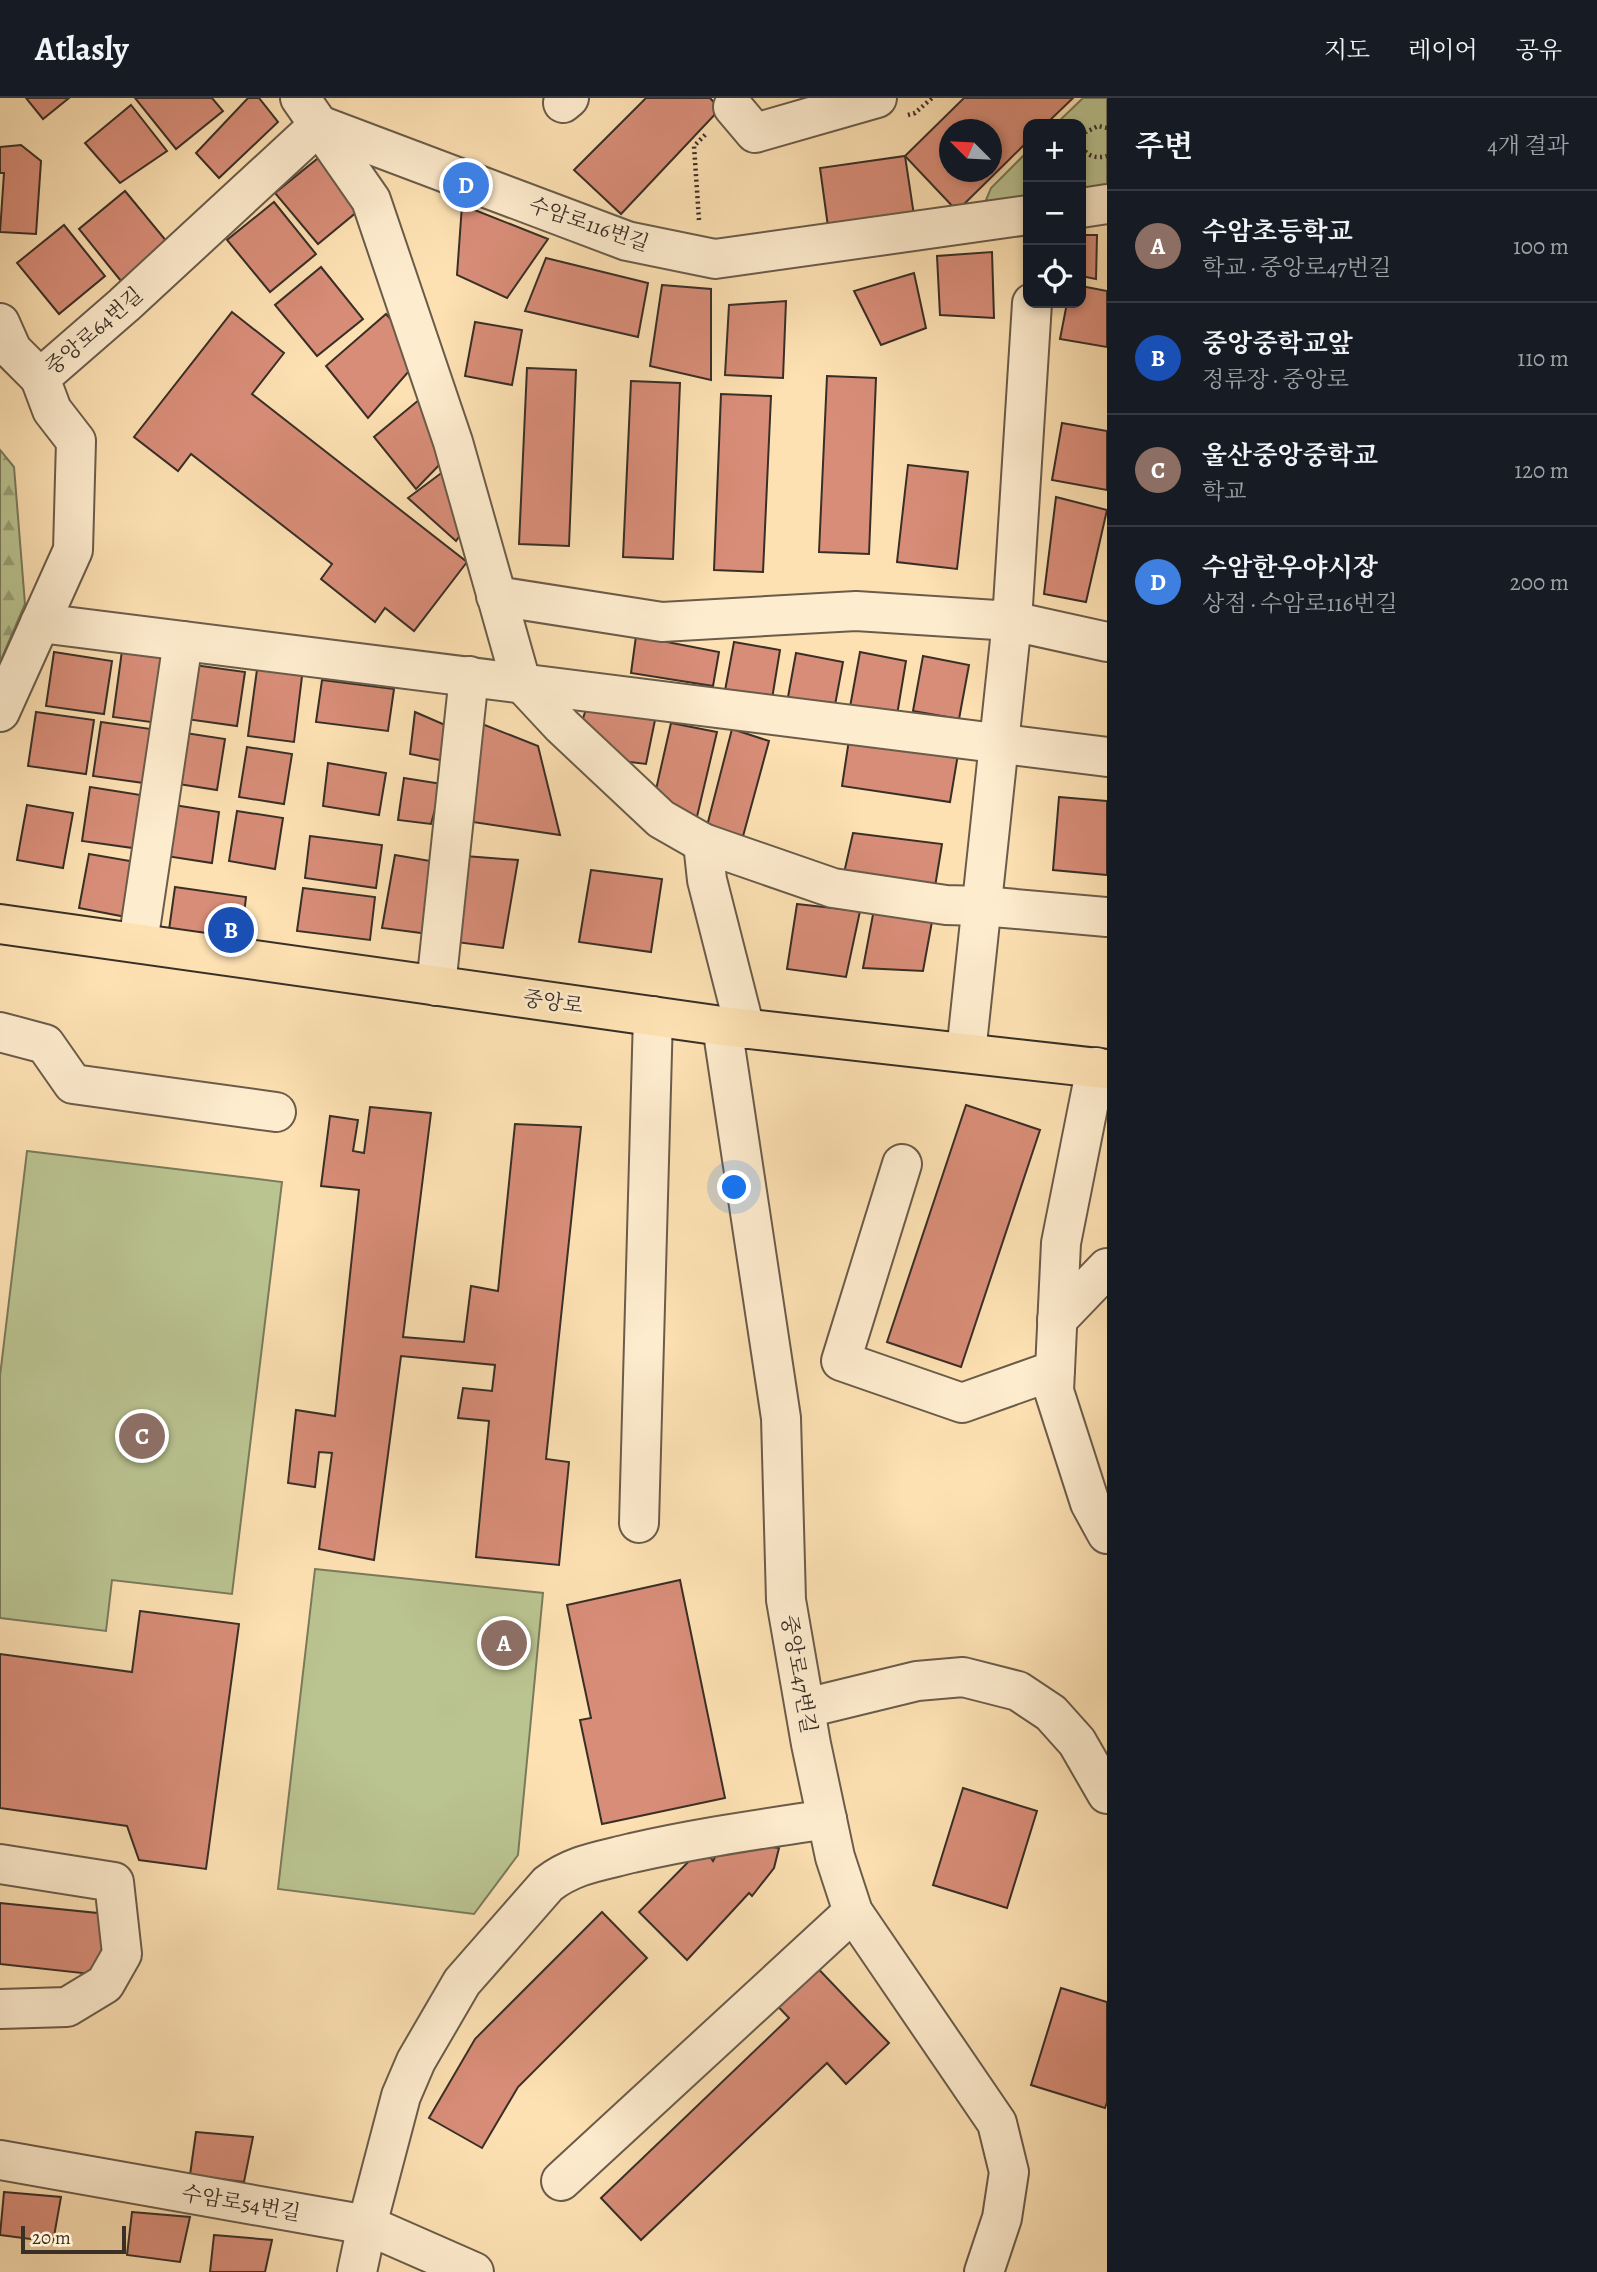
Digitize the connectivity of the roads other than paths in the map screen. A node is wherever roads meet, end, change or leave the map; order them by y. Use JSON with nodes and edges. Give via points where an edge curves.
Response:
{"nodes":[{"id":1,"x":877,"y":98,"type":"edge"},
{"id":2,"x":733,"y":107,"type":"road end"},
{"id":3,"x":309,"y":112,"type":"edge"},
{"id":4,"x":1107,"y":204,"type":"edge"},
{"id":5,"x":1086,"y":207,"type":"edge"},
{"id":6,"x":1023,"y":216,"type":"edge"},
{"id":7,"x":1032,"y":308,"type":"edge"},
{"id":8,"x":0,"y":323,"type":"edge"},
{"id":9,"x":40,"y":378,"type":"junction"},
{"id":10,"x":496,"y":596,"type":"junction"},
{"id":11,"x":1012,"y":621,"type":"junction"},
{"id":12,"x":40,"y":624,"type":"junction"},
{"id":13,"x":183,"y":641,"type":"junction"},
{"id":14,"x":1107,"y":642,"type":"edge"},
{"id":15,"x":468,"y":676,"type":"junction"},
{"id":16,"x":521,"y":682,"type":"junction"},
{"id":17,"x":0,"y":712,"type":"edge"},
{"id":18,"x":999,"y":743,"type":"junction"},
{"id":19,"x":1107,"y":757,"type":"edge"},
{"id":20,"x":703,"y":843,"type":"junction"},
{"id":21,"x":982,"y":906,"type":"junction"},
{"id":22,"x":1107,"y":917,"type":"edge"},
{"id":23,"x":0,"y":924,"type":"edge"},
{"id":24,"x":138,"y":943,"type":"junction"},
{"id":25,"x":436,"y":986,"type":"junction"},
{"id":26,"x":653,"y":1016,"type":"junction"},
{"id":27,"x":733,"y":1028,"type":"junction"},
{"id":28,"x":0,"y":1032,"type":"edge"},
{"id":29,"x":966,"y":1053,"type":"junction"},
{"id":30,"x":1101,"y":1068,"type":"edge"},
{"id":31,"x":276,"y":1112,"type":"dead end"},
{"id":32,"x":902,"y":1164,"type":"dead end"},
{"id":33,"x":1107,"y":1268,"type":"edge"},
{"id":34,"x":1057,"y":1320,"type":"junction"},
{"id":35,"x":1055,"y":1370,"type":"junction"},
{"id":36,"x":639,"y":1523,"type":"dead end"},
{"id":37,"x":1107,"y":1534,"type":"edge"},
{"id":38,"x":806,"y":1708,"type":"junction"},
{"id":39,"x":1107,"y":1794,"type":"edge"},
{"id":40,"x":827,"y":1819,"type":"junction"},
{"id":41,"x":0,"y":1864,"type":"edge"},
{"id":42,"x":853,"y":1912,"type":"junction"},
{"id":43,"x":0,"y":2009,"type":"edge"},
{"id":44,"x":0,"y":2160,"type":"edge"},
{"id":45,"x":561,"y":2181,"type":"dead end"},
{"id":46,"x":367,"y":2225,"type":"junction"},
{"id":47,"x":357,"y":2272,"type":"edge"},
{"id":48,"x":474,"y":2272,"type":"edge"},
{"id":49,"x":984,"y":2272,"type":"edge"}],
"edges":[{"from":1,"to":2,"type":"street","via":[[755,133]]},
{"from":3,"to":6,"type":"street","name":"수암로116번길","via":[[627,241],[715,259]]},
{"from":3,"to":9,"type":"street","name":"중앙로64번길","via":[[124,305]]},
{"from":3,"to":10,"type":"street","via":[[371,200],[453,442]]},
{"from":4,"to":5,"type":"street"},
{"from":7,"to":11,"type":"street"},
{"from":8,"to":9,"type":"street","via":[[12,350]]},
{"from":9,"to":12,"type":"street","name":"중앙로64번길","via":[[52,410],[76,441],[73,550]]},
{"from":10,"to":11,"type":"street","via":[[662,622],[856,611]]},
{"from":10,"to":16,"type":"street"},
{"from":11,"to":14,"type":"street"},
{"from":11,"to":18,"type":"street"},
{"from":12,"to":13,"type":"street"},
{"from":12,"to":17,"type":"street","name":"중앙로64번길"},
{"from":13,"to":15,"type":"street"},
{"from":13,"to":24,"type":"street"},
{"from":15,"to":16,"type":"street"},
{"from":15,"to":25,"type":"street"},
{"from":16,"to":18,"type":"street"},
{"from":16,"to":20,"type":"street","via":[[661,819]]},
{"from":18,"to":19,"type":"street"},
{"from":18,"to":21,"type":"street"},
{"from":20,"to":21,"type":"street","via":[[833,888]]},
{"from":20,"to":27,"type":"street","name":"중앙로47번길"},
{"from":21,"to":22,"type":"street"},
{"from":21,"to":29,"type":"street"},
{"from":23,"to":24,"type":"main road","name":"중앙로"},
{"from":24,"to":25,"type":"main road","name":"중앙로"},
{"from":25,"to":26,"type":"main road","name":"중앙로"},
{"from":26,"to":27,"type":"main road","name":"중앙로"},
{"from":26,"to":36,"type":"street"},
{"from":27,"to":29,"type":"main road","name":"중앙로"},
{"from":27,"to":38,"type":"street","name":"중앙로47번길","via":[[781,1418],[786,1600]]},
{"from":28,"to":31,"type":"street","via":[[45,1044],[73,1084]]},
{"from":29,"to":30,"type":"main road","name":"중앙로"},
{"from":30,"to":34,"type":"street","via":[[1061,1242]]},
{"from":32,"to":35,"type":"street","via":[[841,1361],[962,1403]]},
{"from":33,"to":34,"type":"street"},
{"from":34,"to":35,"type":"street"},
{"from":35,"to":37,"type":"street","via":[[1054,1391],[1090,1503]]},
{"from":38,"to":39,"type":"street","via":[[917,1681],[963,1677],[1018,1691],[1051,1713],[1077,1742]]},
{"from":38,"to":40,"type":"street","name":"중앙로47번길"},
{"from":40,"to":42,"type":"street","name":"중앙로47번길"},
{"from":40,"to":46,"type":"street","via":[[656,1847],[582,1865],[548,1884],[462,1982],[416,2061],[401,2096]]},
{"from":41,"to":43,"type":"street","via":[[114,1882],[122,1954],[106,1984],[67,2007]]},
{"from":42,"to":45,"type":"street"},
{"from":42,"to":49,"type":"street","name":"중앙로47번길","via":[[997,2123],[1009,2172],[1002,2218]]},
{"from":44,"to":46,"type":"street","name":"수암로54번길"},
{"from":46,"to":47,"type":"street"},
{"from":46,"to":48,"type":"street","name":"수암로54번길"}]}
